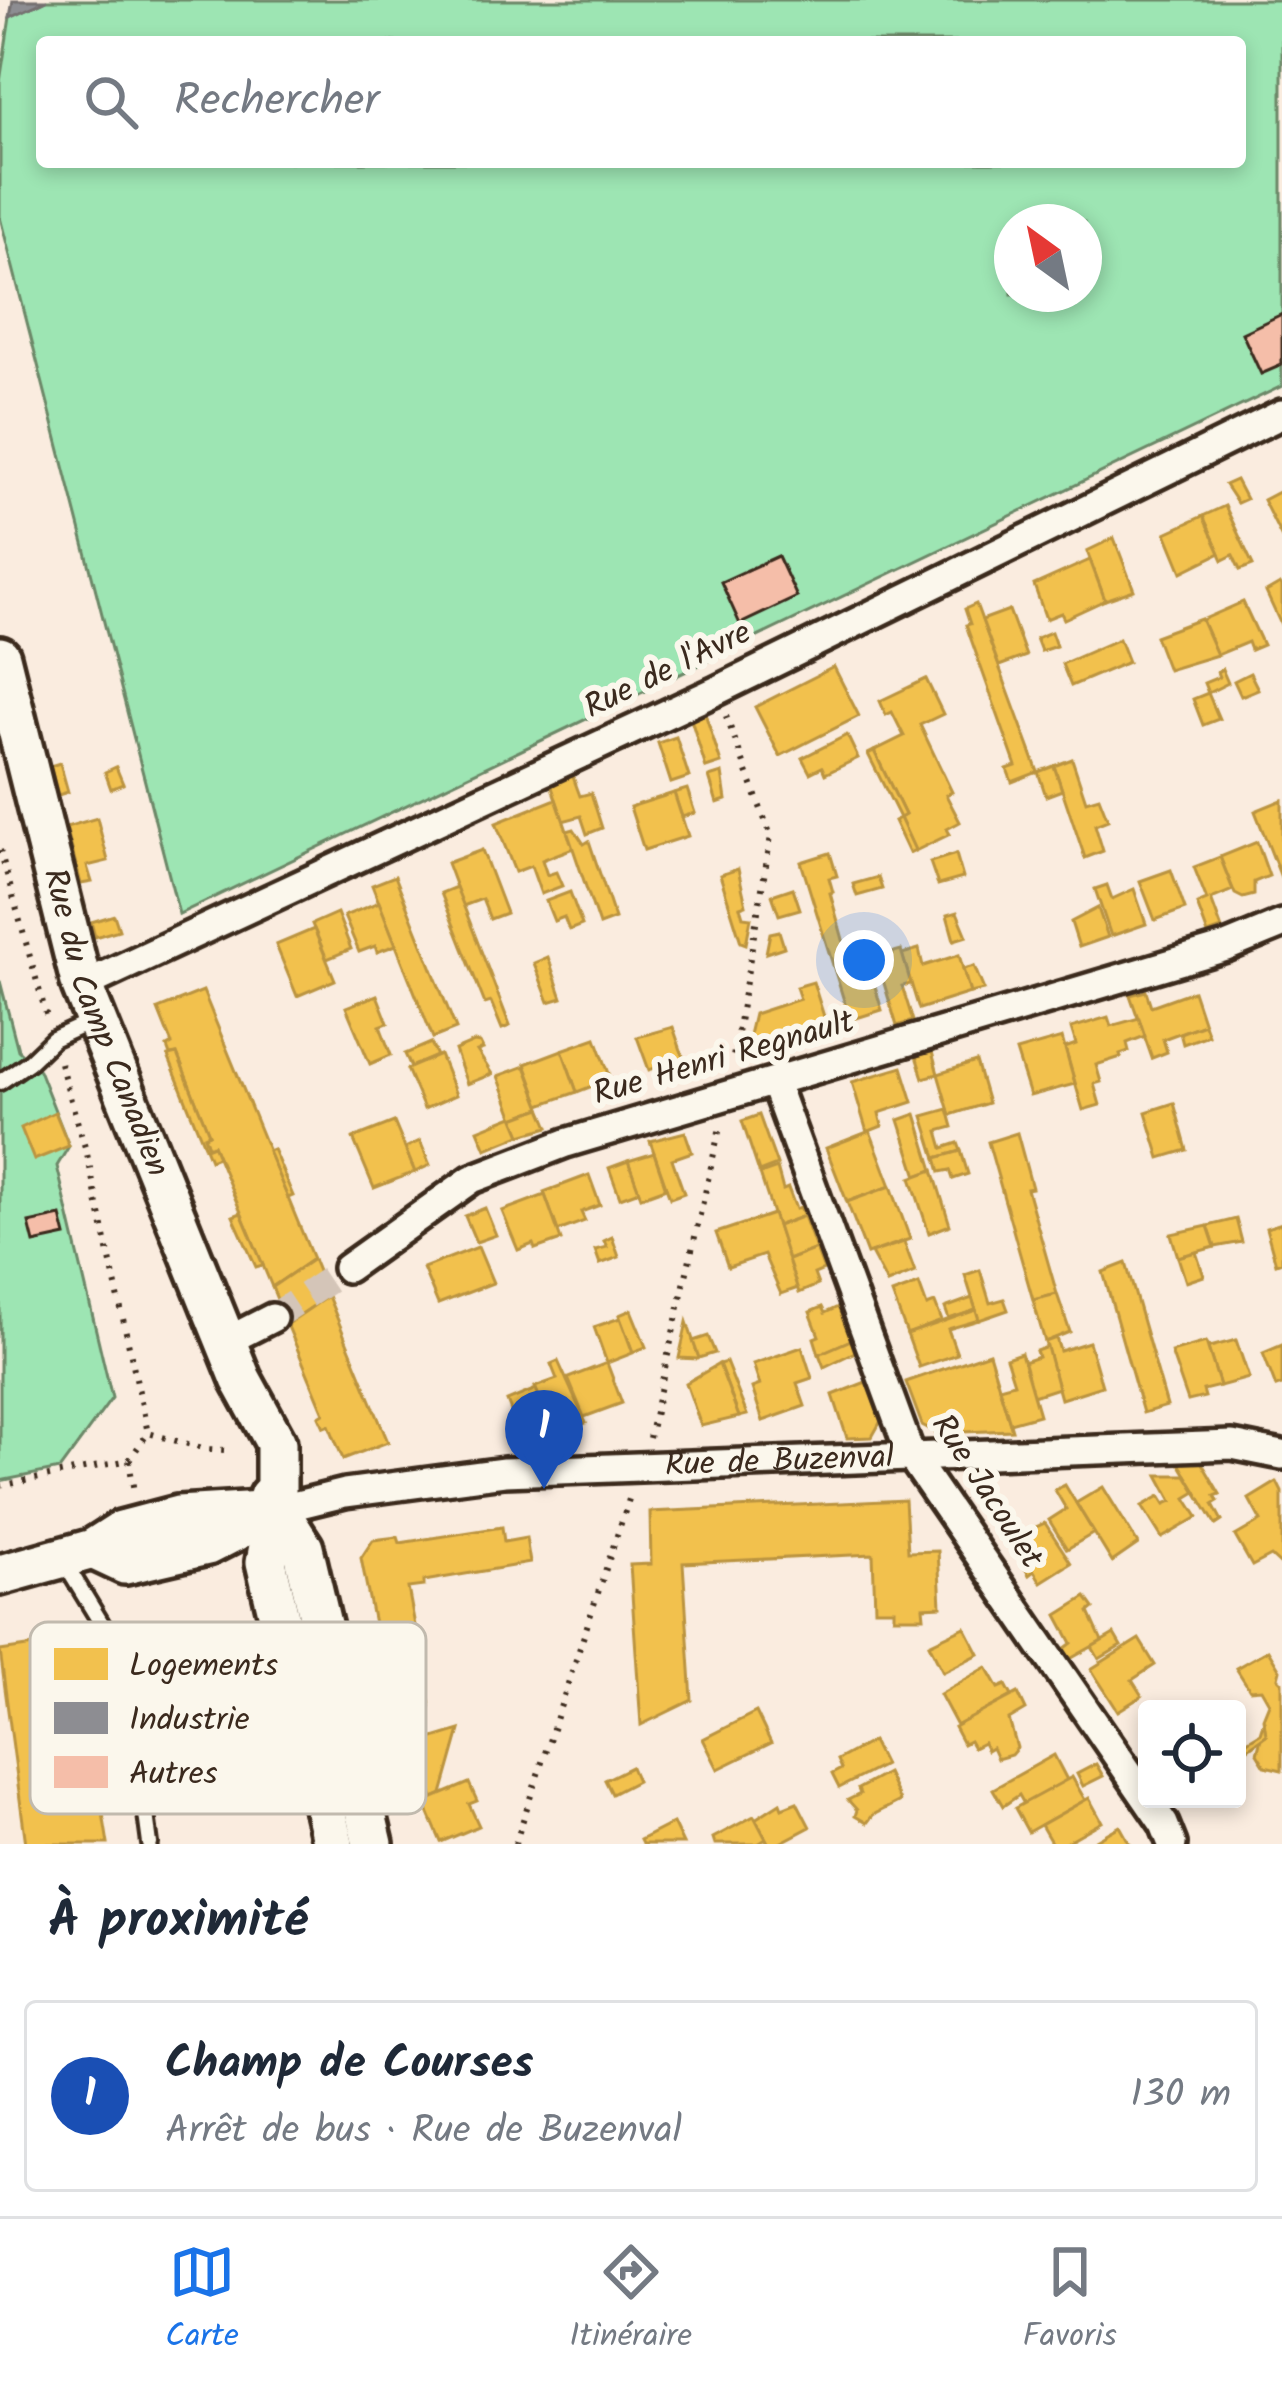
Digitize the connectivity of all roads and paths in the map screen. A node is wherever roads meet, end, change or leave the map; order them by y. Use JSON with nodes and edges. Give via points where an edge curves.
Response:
{"nodes":[{"id":1,"x":1282,"y":414,"type":"edge"},
{"id":2,"x":0,"y":657,"type":"edge"},
{"id":3,"x":716,"y":691,"type":"junction"},
{"id":4,"x":0,"y":850,"type":"edge"},
{"id":5,"x":1282,"y":924,"type":"edge"},
{"id":6,"x":88,"y":1003,"type":"junction"},
{"id":7,"x":53,"y":1039,"type":"junction"},
{"id":8,"x":0,"y":1082,"type":"edge"},
{"id":9,"x":774,"y":1082,"type":"junction"},
{"id":10,"x":731,"y":1092,"type":"junction"},
{"id":11,"x":347,"y":1268,"type":"tunnel mouth"},
{"id":12,"x":272,"y":1318,"type":"tunnel mouth"},
{"id":13,"x":227,"y":1341,"type":"junction"},
{"id":14,"x":148,"y":1432,"type":"junction"},
{"id":15,"x":224,"y":1450,"type":"dead end"},
{"id":16,"x":1282,"y":1455,"type":"edge"},
{"id":17,"x":910,"y":1456,"type":"junction"},
{"id":18,"x":638,"y":1466,"type":"junction"},
{"id":19,"x":0,"y":1486,"type":"edge"},
{"id":20,"x":276,"y":1510,"type":"junction"},
{"id":21,"x":77,"y":1553,"type":"junction"},
{"id":22,"x":0,"y":1575,"type":"edge"},
{"id":23,"x":107,"y":1622,"type":"edge"},
{"id":24,"x":280,"y":1622,"type":"edge"},
{"id":25,"x":321,"y":1622,"type":"edge"},
{"id":26,"x":146,"y":1814,"type":"edge"},
{"id":27,"x":326,"y":1814,"type":"edge"},
{"id":28,"x":366,"y":1814,"type":"edge"},
{"id":29,"x":150,"y":1844,"type":"edge"},
{"id":30,"x":333,"y":1844,"type":"edge"},
{"id":31,"x":373,"y":1844,"type":"edge"},
{"id":32,"x":515,"y":1844,"type":"edge"},
{"id":33,"x":1172,"y":1844,"type":"edge"}],
"edges":[{"from":1,"to":3,"type":"street","name":"Rue de l'Avre"},
{"from":2,"to":6,"type":"main road","name":"Rue du Camp Canadien"},
{"from":3,"to":6,"type":"street","name":"Rue de l'Avre"},
{"from":3,"to":10,"type":"path","via":[[771,836]]},
{"from":4,"to":7,"type":"path"},
{"from":5,"to":9,"type":"street","name":"Rue Henri Regnault"},
{"from":6,"to":7,"type":"lane"},
{"from":6,"to":13,"type":"main road","name":"Rue du Camp Canadien"},
{"from":7,"to":8,"type":"lane"},
{"from":7,"to":14,"type":"path","via":[[87,1154]]},
{"from":9,"to":10,"type":"street","name":"Rue Henri Regnault"},
{"from":9,"to":17,"type":"street","name":"Rue Jacoulet"},
{"from":10,"to":11,"type":"street","name":"Rue Henri Regnault","via":[[472,1179]]},
{"from":10,"to":18,"type":"path"},
{"from":12,"to":13,"type":"street"},
{"from":13,"to":20,"type":"main road","name":"Rue du Camp Canadien","via":[[276,1443]]},
{"from":14,"to":15,"type":"path"},
{"from":14,"to":19,"type":"path","via":[[129,1460]]},
{"from":16,"to":17,"type":"street","name":"Rue de Buzenval","via":[[1232,1444]]},
{"from":17,"to":18,"type":"street","name":"Rue de Buzenval"},
{"from":17,"to":33,"type":"street","name":"Rue Jacoulet"},
{"from":18,"to":20,"type":"street","name":"Rue de Buzenval","via":[[505,1472]]},
{"from":18,"to":32,"type":"path"},
{"from":20,"to":21,"type":"main road","name":"Rue de Buzenval","via":[[178,1516]]},
{"from":20,"to":24,"type":"main road","name":"Rue du Camp Canadien","via":[[266,1562]]},
{"from":20,"to":25,"type":"main road","via":[[304,1548]]},
{"from":21,"to":22,"type":"main road","name":"Rue de Buzenval"},
{"from":21,"to":23,"type":"lane"},
{"from":26,"to":29,"type":"lane"},
{"from":27,"to":30,"type":"main road","name":"Rue du Camp Canadien"},
{"from":28,"to":31,"type":"main road"}]}
